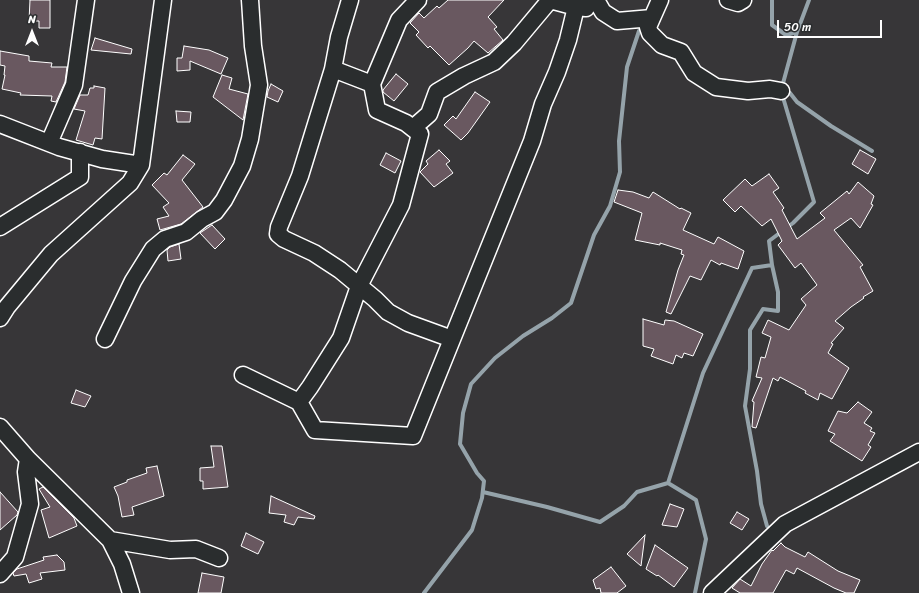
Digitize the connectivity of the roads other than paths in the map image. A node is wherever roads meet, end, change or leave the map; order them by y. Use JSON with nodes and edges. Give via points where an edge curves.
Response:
{"nodes":[{"id":1,"x":86,"y":0,"type":"edge"},
{"id":2,"x":163,"y":0,"type":"edge"},
{"id":3,"x":250,"y":0,"type":"edge"},
{"id":4,"x":350,"y":0,"type":"edge"},
{"id":5,"x":418,"y":0,"type":"edge"},
{"id":6,"x":590,"y":0,"type":"edge"},
{"id":7,"x":596,"y":0,"type":"edge"},
{"id":8,"x":660,"y":0,"type":"edge"},
{"id":9,"x":728,"y":0,"type":"edge"},
{"id":10,"x":742,"y":0,"type":"edge"},
{"id":11,"x":576,"y":7,"type":"junction"},
{"id":12,"x":652,"y":18,"type":"junction"},
{"id":13,"x":333,"y":69,"type":"junction"},
{"id":14,"x":372,"y":84,"type":"junction"},
{"id":15,"x":781,"y":91,"type":"dead end"},
{"id":16,"x":0,"y":124,"type":"edge"},
{"id":17,"x":413,"y":128,"type":"junction"},
{"id":18,"x":49,"y":143,"type":"junction"},
{"id":19,"x":80,"y":152,"type":"junction"},
{"id":20,"x":141,"y":165,"type":"junction"},
{"id":21,"x":0,"y":227,"type":"edge"},
{"id":22,"x":360,"y":286,"type":"junction"},
{"id":23,"x":0,"y":318,"type":"edge"},
{"id":24,"x":104,"y":339,"type":"dead end"},
{"id":25,"x":452,"y":339,"type":"junction"},
{"id":26,"x":243,"y":375,"type":"dead end"},
{"id":27,"x":299,"y":402,"type":"junction"},
{"id":28,"x":0,"y":427,"type":"edge"},
{"id":29,"x":919,"y":452,"type":"edge"},
{"id":30,"x":28,"y":459,"type":"junction"},
{"id":31,"x":110,"y":540,"type":"junction"},
{"id":32,"x":219,"y":558,"type":"dead end"},
{"id":33,"x":2,"y":569,"type":"edge"},
{"id":34,"x":131,"y":593,"type":"edge"},
{"id":35,"x":712,"y":593,"type":"edge"}],
"edges":[{"from":1,"to":18,"type":"street","via":[[74,85]]},
{"from":2,"to":20,"type":"street"},
{"from":3,"to":24,"type":"street","via":[[259,85],[250,139],[242,166],[215,212],[186,232],[165,239],[153,249],[133,281]]},
{"from":4,"to":13,"type":"street"},
{"from":5,"to":14,"type":"street","via":[[399,20]]},
{"from":6,"to":11,"type":"street","via":[[586,8]]},
{"from":7,"to":12,"type":"street","via":[[603,12],[617,21]]},
{"from":8,"to":12,"type":"street"},
{"from":9,"to":10,"type":"street","via":[[738,3]]},
{"from":11,"to":17,"type":"street","via":[[550,0],[514,43],[494,62],[437,92],[429,114]]},
{"from":11,"to":25,"type":"street","via":[[568,40],[543,104],[532,141]]},
{"from":12,"to":15,"type":"street","via":[[648,27],[650,33],[662,45],[681,52],[694,73],[716,87],[748,91]]},
{"from":13,"to":14,"type":"street"},
{"from":13,"to":22,"type":"street","via":[[300,176],[278,227],[278,234],[314,253]]},
{"from":14,"to":17,"type":"street","via":[[377,110]]},
{"from":16,"to":18,"type":"street"},
{"from":17,"to":22,"type":"street","via":[[420,134],[401,205]]},
{"from":18,"to":19,"type":"street"},
{"from":19,"to":20,"type":"street","via":[[102,159]]},
{"from":19,"to":21,"type":"street","via":[[80,177]]},
{"from":20,"to":23,"type":"street","via":[[130,183],[51,254]]},
{"from":22,"to":25,"type":"street","via":[[388,312],[408,323]]},
{"from":22,"to":27,"type":"street","via":[[340,338]]},
{"from":25,"to":27,"type":"street","via":[[413,436],[315,430]]},
{"from":26,"to":27,"type":"street"},
{"from":28,"to":30,"type":"street"},
{"from":29,"to":35,"type":"street","via":[[785,524]]},
{"from":30,"to":31,"type":"street"},
{"from":30,"to":33,"type":"street","via":[[26,472],[30,504],[15,557]]},
{"from":31,"to":32,"type":"street","via":[[170,550],[196,549]]},
{"from":31,"to":34,"type":"street","via":[[122,564]]}]}
